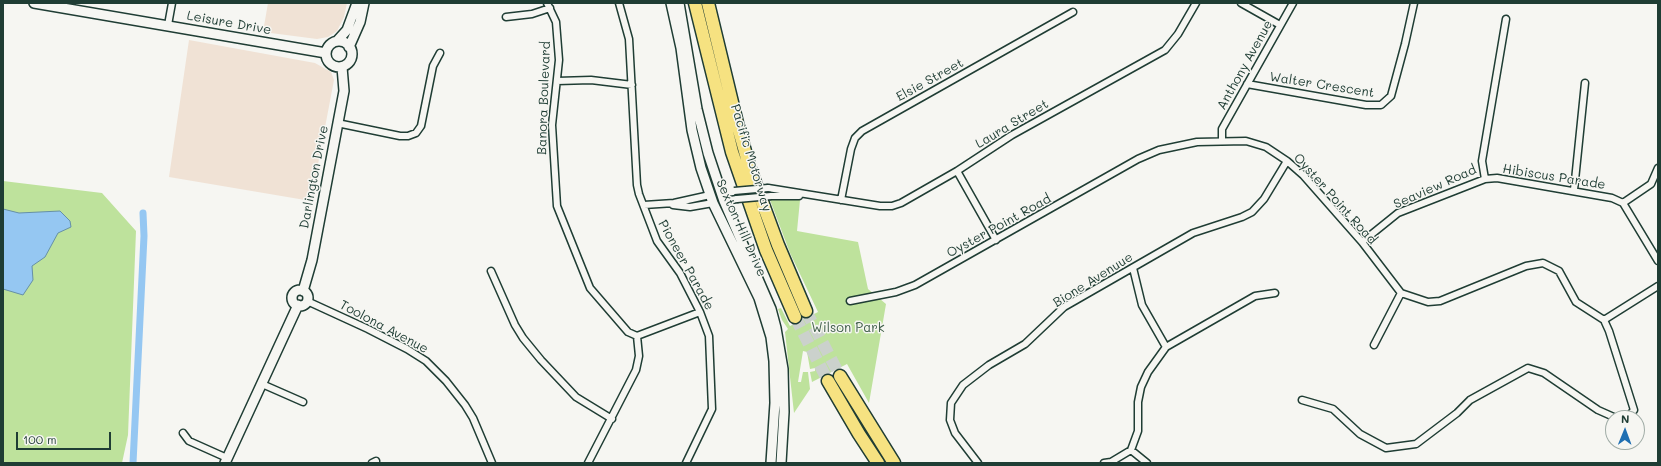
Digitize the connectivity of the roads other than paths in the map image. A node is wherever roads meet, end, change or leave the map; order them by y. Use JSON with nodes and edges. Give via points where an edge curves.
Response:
{"nodes":[{"id":1,"x":34,"y":3,"type":"edge"},
{"id":2,"x":172,"y":3,"type":"edge"},
{"id":3,"x":357,"y":3,"type":"edge"},
{"id":4,"x":364,"y":3,"type":"edge"},
{"id":5,"x":619,"y":3,"type":"edge"},
{"id":6,"x":671,"y":3,"type":"edge"},
{"id":7,"x":678,"y":3,"type":"edge"},
{"id":8,"x":695,"y":3,"type":"edge"},
{"id":9,"x":1196,"y":3,"type":"edge"},
{"id":10,"x":1240,"y":3,"type":"edge"},
{"id":11,"x":1293,"y":3,"type":"edge"},
{"id":12,"x":1414,"y":3,"type":"edge"},
{"id":13,"x":709,"y":5,"type":"edge"},
{"id":14,"x":549,"y":6,"type":"edge"},
{"id":15,"x":1073,"y":12,"type":"dead end"},
{"id":16,"x":506,"y":17,"type":"dead end"},
{"id":17,"x":1506,"y":19,"type":"dead end"},
{"id":18,"x":168,"y":25,"type":"junction"},
{"id":19,"x":1280,"y":25,"type":"junction"},
{"id":20,"x":337,"y":41,"type":"junction"},
{"id":21,"x":349,"y":47,"type":"junction"},
{"id":22,"x":326,"y":53,"type":"junction"},
{"id":23,"x":440,"y":53,"type":"dead end"},
{"id":24,"x":342,"y":67,"type":"junction"},
{"id":25,"x":557,"y":81,"type":"junction"},
{"id":26,"x":1585,"y":83,"type":"dead end"},
{"id":27,"x":1247,"y":84,"type":"junction"},
{"id":28,"x":632,"y":85,"type":"junction"},
{"id":29,"x":337,"y":123,"type":"junction"},
{"id":30,"x":1222,"y":140,"type":"junction"},
{"id":31,"x":1287,"y":161,"type":"junction"},
{"id":32,"x":1658,"y":168,"type":"edge"},
{"id":33,"x":957,"y":171,"type":"junction"},
{"id":34,"x":1485,"y":179,"type":"junction"},
{"id":35,"x":1574,"y":190,"type":"junction"},
{"id":36,"x":812,"y":196,"type":"junction"},
{"id":37,"x":723,"y":197,"type":"junction"},
{"id":38,"x":712,"y":199,"type":"junction"},
{"id":39,"x":841,"y":200,"type":"junction"},
{"id":40,"x":1623,"y":203,"type":"junction"},
{"id":41,"x":644,"y":205,"type":"junction"},
{"id":42,"x":996,"y":240,"type":"junction"},
{"id":43,"x":1362,"y":242,"type":"junction"},
{"id":44,"x":1658,"y":261,"type":"edge"},
{"id":45,"x":1133,"y":268,"type":"junction"},
{"id":46,"x":491,"y":271,"type":"dead end"},
{"id":47,"x":1658,"y":286,"type":"edge"},
{"id":48,"x":303,"y":291,"type":"junction"},
{"id":49,"x":1274,"y":293,"type":"dead end"},
{"id":50,"x":1401,"y":293,"type":"junction"},
{"id":51,"x":307,"y":301,"type":"junction"},
{"id":52,"x":850,"y":301,"type":"dead end"},
{"id":53,"x":298,"y":305,"type":"junction"},
{"id":54,"x":806,"y":310,"type":"tunnel mouth"},
{"id":55,"x":700,"y":312,"type":"junction"},
{"id":56,"x":795,"y":316,"type":"tunnel mouth"},
{"id":57,"x":1604,"y":320,"type":"junction"},
{"id":58,"x":637,"y":336,"type":"junction"},
{"id":59,"x":1374,"y":345,"type":"dead end"},
{"id":60,"x":1166,"y":347,"type":"junction"},
{"id":61,"x":840,"y":376,"type":"tunnel mouth"},
{"id":62,"x":828,"y":381,"type":"tunnel mouth"},
{"id":63,"x":262,"y":384,"type":"junction"},
{"id":64,"x":1302,"y":400,"type":"dead end"},
{"id":65,"x":303,"y":402,"type":"dead end"},
{"id":66,"x":612,"y":418,"type":"junction"},
{"id":67,"x":183,"y":433,"type":"dead end"},
{"id":68,"x":1131,"y":450,"type":"junction"},
{"id":69,"x":226,"y":461,"type":"edge"},
{"id":70,"x":492,"y":463,"type":"edge"},
{"id":71,"x":588,"y":463,"type":"edge"},
{"id":72,"x":686,"y":463,"type":"edge"},
{"id":73,"x":771,"y":463,"type":"edge"},
{"id":74,"x":781,"y":463,"type":"edge"},
{"id":75,"x":878,"y":463,"type":"edge"},
{"id":76,"x":894,"y":463,"type":"edge"},
{"id":77,"x":978,"y":463,"type":"edge"},
{"id":78,"x":1104,"y":463,"type":"edge"},
{"id":79,"x":1147,"y":463,"type":"edge"}],
"edges":[{"from":1,"to":18,"type":"street","name":"Leisure Drive"},
{"from":2,"to":18,"type":"street"},
{"from":3,"to":20,"type":"street","via":[[348,30]]},
{"from":4,"to":21,"type":"street","via":[[360,22]]},
{"from":5,"to":28,"type":"street","name":"Pioneer Parade","via":[[628,37]]},
{"from":6,"to":38,"type":"street","name":"Sexton Hill Drive","via":[[681,48],[697,152]]},
{"from":7,"to":37,"type":"street","name":"Sexton Hill Drive","via":[[701,125]]},
{"from":8,"to":56,"type":"highway","name":"Pacific Motorway","via":[[734,158],[766,250]]},
{"from":9,"to":33,"type":"street","name":"Laura Street","via":[[1178,34],[1165,50],[1012,135]]},
{"from":10,"to":19,"type":"street"},
{"from":11,"to":19,"type":"street","name":"Anthony Avenue"},
{"from":12,"to":27,"type":"street","name":"Walter Crescent","via":[[1406,44],[1391,96],[1381,105],[1366,105]]},
{"from":13,"to":54,"type":"highway","name":"Pacific Motorway","via":[[752,175],[778,246]]},
{"from":14,"to":16,"type":"street","via":[[532,14]]},
{"from":14,"to":25,"type":"street","name":"Banora Boulevard","via":[[555,18],[557,32]]},
{"from":15,"to":39,"type":"street","name":"Elsie Street","via":[[862,131],[855,138],[851,149]]},
{"from":17,"to":34,"type":"street","name":"Seaview Road","via":[[1482,162]]},
{"from":18,"to":22,"type":"street","name":"Leisure Drive"},
{"from":19,"to":27,"type":"street","name":"Anthony Avenue"},
{"from":20,"to":21,"type":"street","via":[[344,42]]},
{"from":20,"to":22,"type":"street","via":[[331,44]]},
{"from":21,"to":24,"type":"street","via":[[352,53],[351,60]]},
{"from":22,"to":24,"type":"street","via":[[330,64]]},
{"from":23,"to":29,"type":"street","via":[[433,66],[421,126],[416,133],[400,136]]},
{"from":24,"to":29,"type":"street","name":"Darlington Drive","via":[[344,91]]},
{"from":25,"to":28,"type":"street","via":[[591,80]]},
{"from":25,"to":58,"type":"street","name":"Banora Boulevard","via":[[552,136],[559,214],[590,288],[626,330]]},
{"from":26,"to":35,"type":"street"},
{"from":27,"to":30,"type":"street","name":"Anthony Avenue","via":[[1222,129]]},
{"from":28,"to":41,"type":"street","name":"Pioneer Parade","via":[[637,185]]},
{"from":29,"to":48,"type":"street","name":"Darlington Drive","via":[[312,260]]},
{"from":30,"to":31,"type":"street","name":"Oyster Point Road","via":[[1262,145]]},
{"from":30,"to":42,"type":"street","name":"Oyster Point Road","via":[[1181,144],[1154,152]]},
{"from":31,"to":43,"type":"street","name":"Oyster Point Road","via":[[1303,175]]},
{"from":31,"to":45,"type":"street","name":"Bione Avenuue","via":[[1264,199],[1252,212],[1194,234]]},
{"from":32,"to":40,"type":"street","via":[[1650,184]]},
{"from":33,"to":39,"type":"street","name":"Laura Street","via":[[892,206]]},
{"from":33,"to":42,"type":"street"},
{"from":34,"to":35,"type":"street","name":"Hibiscus Parade","via":[[1497,178]]},
{"from":34,"to":43,"type":"street","name":"Seaview Road","via":[[1398,213]]},
{"from":35,"to":40,"type":"street","name":"Hibiscus Parade","via":[[1612,198]]},
{"from":36,"to":37,"type":"street","name":"Laura Street","bridge":true,"via":[[737,199]]},
{"from":36,"to":37,"type":"street","name":"Laura Street","bridge":true,"via":[[768,188],[734,192]]},
{"from":36,"to":39,"type":"street","name":"Laura Street"},
{"from":37,"to":38,"type":"street"},
{"from":37,"to":74,"type":"street","name":"Sexton Hill Drive","via":[[771,309],[776,328],[783,369]]},
{"from":38,"to":41,"type":"street","via":[[687,207],[666,204]]},
{"from":38,"to":73,"type":"street","name":"Sexton Hill Drive","via":[[759,298],[771,337],[775,403]]},
{"from":40,"to":44,"type":"street"},
{"from":41,"to":55,"type":"street","name":"Pioneer Parade","via":[[658,241],[680,273]]},
{"from":42,"to":52,"type":"street","name":"Oyster Point Road","via":[[915,285],[896,292]]},
{"from":43,"to":50,"type":"street","name":"Oyster Point Road"},
{"from":45,"to":60,"type":"street","via":[[1142,305]]},
{"from":45,"to":77,"type":"street","name":"Bione Avenuue","via":[[1064,308],[1026,344],[979,372],[958,391],[950,407],[951,426]]},
{"from":46,"to":66,"type":"street","via":[[515,325],[541,360],[576,398]]},
{"from":47,"to":57,"type":"street"},
{"from":48,"to":51,"type":"street","via":[[308,296]]},
{"from":48,"to":53,"type":"street","via":[[298,291],[293,296]]},
{"from":49,"to":60,"type":"street","via":[[1255,296]]},
{"from":50,"to":57,"type":"street","via":[[1428,302],[1440,301],[1526,266],[1543,263],[1559,271],[1576,302]]},
{"from":50,"to":59,"type":"street"},
{"from":51,"to":53,"type":"street"},
{"from":51,"to":70,"type":"street","name":"Toolona Avenue","via":[[368,329],[426,361],[465,405]]},
{"from":53,"to":63,"type":"street"},
{"from":55,"to":58,"type":"street"},
{"from":55,"to":72,"type":"street","name":"Pioneer Parade","via":[[709,336],[712,409]]},
{"from":57,"to":64,"type":"street","via":[[1634,410],[1628,417],[1616,418],[1598,410],[1544,373],[1528,368],[1470,400],[1416,444],[1386,448],[1360,434],[1334,409]]},
{"from":58,"to":66,"type":"street","via":[[636,370]]},
{"from":60,"to":68,"type":"street","via":[[1148,372],[1141,387],[1138,431]]},
{"from":61,"to":76,"type":"highway"},
{"from":62,"to":75,"type":"highway"},
{"from":63,"to":65,"type":"street"},
{"from":63,"to":69,"type":"street"},
{"from":66,"to":71,"type":"street"},
{"from":67,"to":69,"type":"street","via":[[189,441]]},
{"from":68,"to":78,"type":"street","via":[[1111,462]]},
{"from":68,"to":79,"type":"street"}]}
